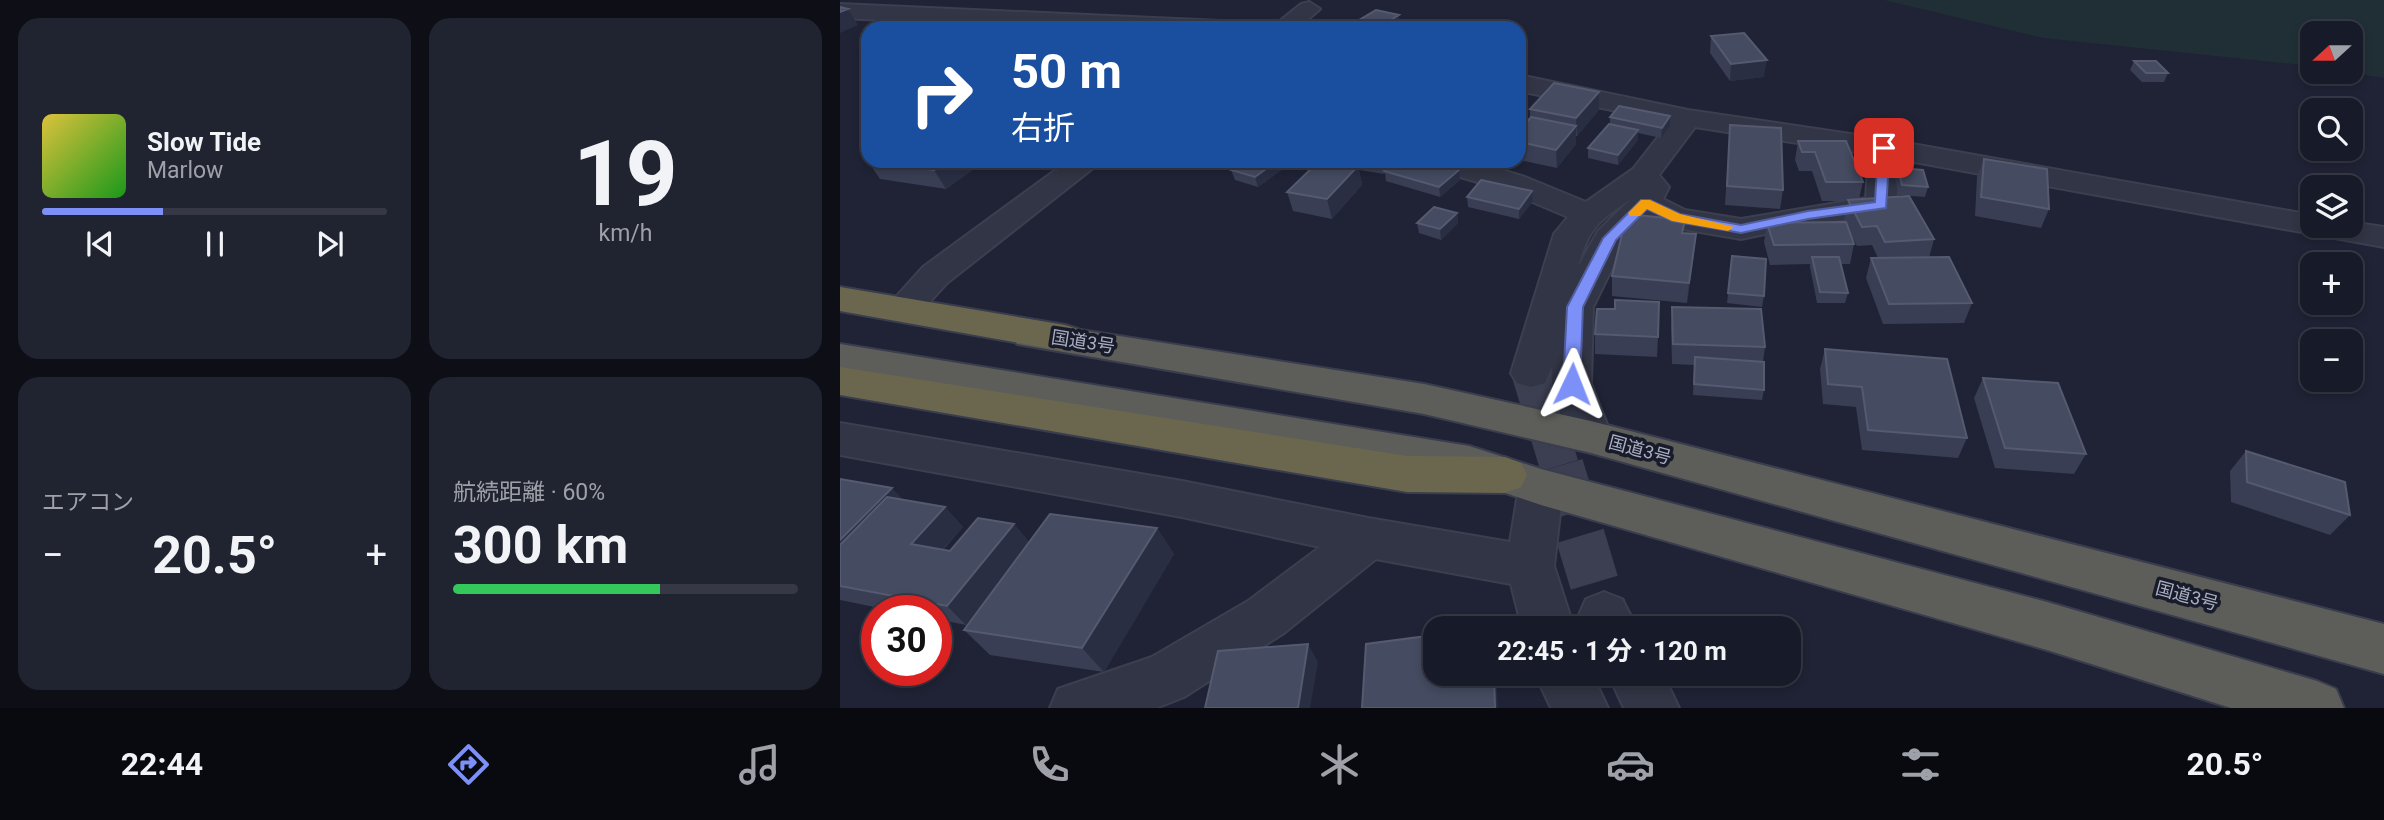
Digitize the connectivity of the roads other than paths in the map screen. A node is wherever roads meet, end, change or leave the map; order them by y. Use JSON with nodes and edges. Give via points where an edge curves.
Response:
{"nodes":[{"id":1,"x":1309,"y":9,"type":"dead end"},
{"id":2,"x":840,"y":11,"type":"edge"},
{"id":3,"x":1064,"y":21,"type":"edge"},
{"id":4,"x":1292,"y":21,"type":"edge"},
{"id":5,"x":1526,"y":84,"type":"edge"},
{"id":6,"x":1688,"y":118,"type":"junction"},
{"id":7,"x":1884,"y":148,"type":"junction"},
{"id":8,"x":1078,"y":168,"type":"edge"},
{"id":9,"x":1466,"y":168,"type":"edge"},
{"id":10,"x":1645,"y":189,"type":"junction"},
{"id":11,"x":1588,"y":215,"type":"junction"},
{"id":12,"x":2300,"y":224,"type":"edge"},
{"id":13,"x":2363,"y":234,"type":"edge"},
{"id":14,"x":2384,"y":237,"type":"edge"},
{"id":15,"x":840,"y":299,"type":"edge"},
{"id":16,"x":903,"y":309,"type":"junction"},
{"id":17,"x":840,"y":311,"type":"edge"},
{"id":18,"x":1065,"y":338,"type":"junction"},
{"id":19,"x":840,"y":357,"type":"edge"},
{"id":20,"x":1531,"y":373,"type":"tunnel mouth"},
{"id":21,"x":840,"y":381,"type":"edge"},
{"id":22,"x":1591,"y":436,"type":"junction"},
{"id":23,"x":840,"y":439,"type":"edge"},
{"id":24,"x":1523,"y":481,"type":"junction"},
{"id":25,"x":1368,"y":538,"type":"junction"},
{"id":26,"x":1530,"y":566,"type":"junction"},
{"id":27,"x":1545,"y":616,"type":"edge"},
{"id":28,"x":2384,"y":649,"type":"edge"},
{"id":29,"x":1569,"y":686,"type":"edge"},
{"id":30,"x":1640,"y":686,"type":"edge"},
{"id":31,"x":1077,"y":708,"type":"edge"},
{"id":32,"x":1581,"y":708,"type":"edge"},
{"id":33,"x":1652,"y":708,"type":"edge"},
{"id":34,"x":2317,"y":708,"type":"edge"}],
"edges":[{"from":1,"to":4,"type":"street"},
{"from":2,"to":3,"type":"street"},
{"from":5,"to":6,"type":"street"},
{"from":6,"to":7,"type":"street"},
{"from":6,"to":10,"type":"street"},
{"from":7,"to":10,"type":"street","via":[[1881,205],[1741,229],[1677,218]]},
{"from":7,"to":12,"type":"street"},
{"from":8,"to":16,"type":"street","via":[[935,275]]},
{"from":9,"to":11,"type":"street","via":[[1549,195]]},
{"from":10,"to":11,"type":"street"},
{"from":10,"to":22,"type":"street","via":[[1610,238],[1575,307],[1572,384]]},
{"from":11,"to":20,"type":"street","via":[[1570,234]]},
{"from":13,"to":14,"type":"street"},
{"from":15,"to":16,"type":"highway"},
{"from":16,"to":18,"type":"highway"},
{"from":17,"to":18,"type":"highway","name":"国道3号"},
{"from":18,"to":22,"type":"highway","name":"国道3号","via":[[1424,399]]},
{"from":19,"to":24,"type":"highway","via":[[1469,463]]},
{"from":21,"to":24,"type":"highway","via":[[1407,474]]},
{"from":22,"to":28,"type":"highway","name":"国道3号"},
{"from":23,"to":25,"type":"street","via":[[1182,499]]},
{"from":24,"to":26,"type":"street"},
{"from":24,"to":34,"type":"highway","via":[[2047,626]]},
{"from":25,"to":26,"type":"street"},
{"from":25,"to":31,"type":"street","via":[[1266,617],[1165,679]]},
{"from":26,"to":27,"type":"street"},
{"from":29,"to":32,"type":"street"},
{"from":30,"to":33,"type":"street"}]}
